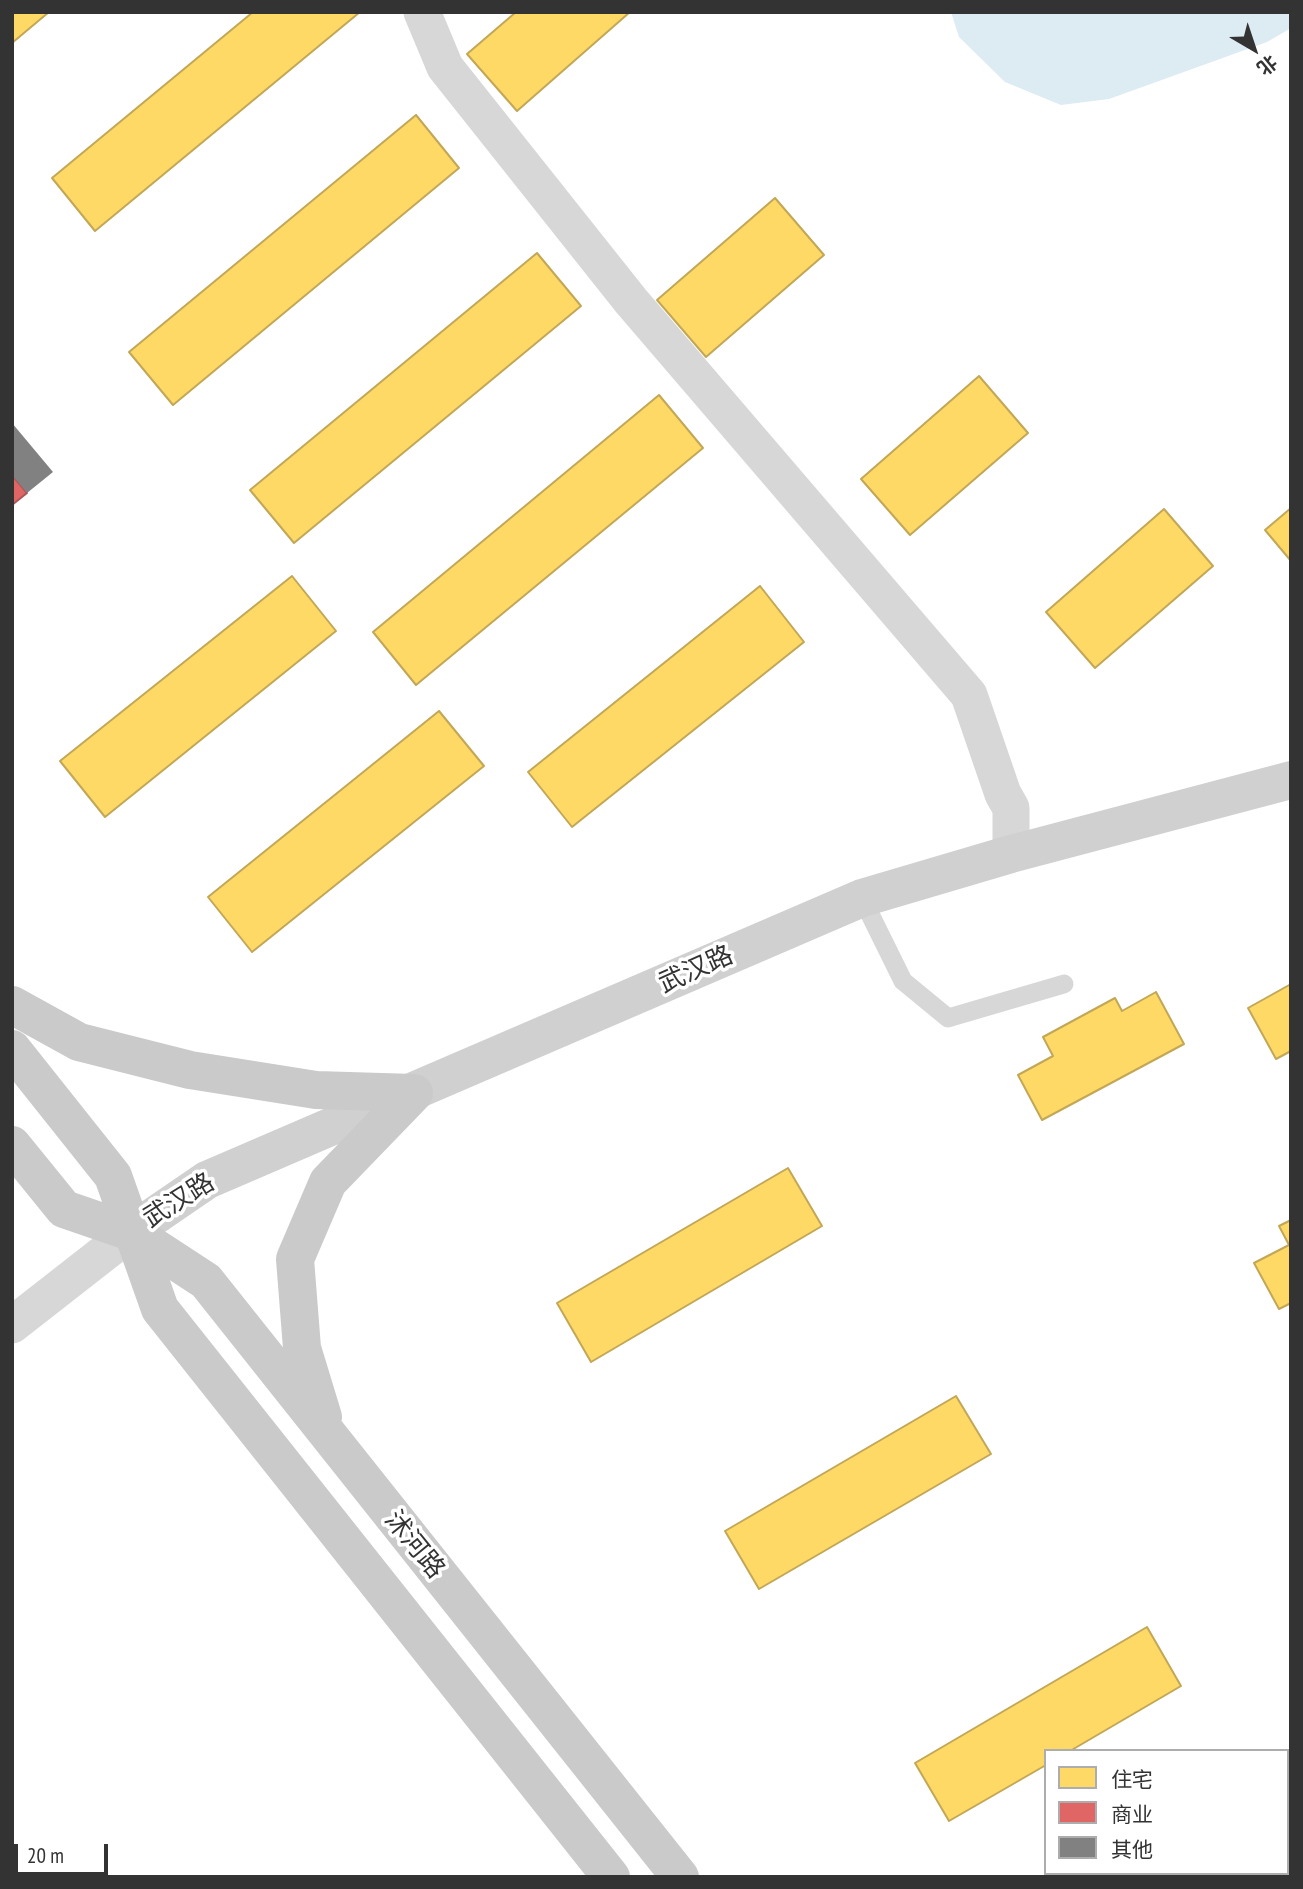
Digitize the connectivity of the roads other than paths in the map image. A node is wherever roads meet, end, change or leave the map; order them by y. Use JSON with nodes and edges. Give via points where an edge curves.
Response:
{"nodes":[{"id":1,"x":422,"y":12,"type":"edge"},
{"id":2,"x":1291,"y":780,"type":"edge"},
{"id":3,"x":1011,"y":854,"type":"junction"},
{"id":4,"x":862,"y":898,"type":"junction"},
{"id":5,"x":1064,"y":984,"type":"dead end"},
{"id":6,"x":12,"y":1005,"type":"edge"},
{"id":7,"x":12,"y":1049,"type":"edge"},
{"id":8,"x":414,"y":1093,"type":"junction"},
{"id":9,"x":12,"y":1145,"type":"edge"},
{"id":10,"x":131,"y":1232,"type":"junction"},
{"id":11,"x":12,"y":1325,"type":"edge"},
{"id":12,"x":331,"y":1441,"type":"junction"},
{"id":13,"x":611,"y":1877,"type":"edge"},
{"id":14,"x":680,"y":1877,"type":"edge"}],
"edges":[{"from":1,"to":3,"type":"street","via":[[445,67],[631,301],[969,695],[1011,808]]},
{"from":2,"to":3,"type":"street","name":"武汉路"},
{"from":3,"to":4,"type":"street","name":"武汉路"},
{"from":4,"to":5,"type":"lane","via":[[903,981],[948,1018]]},
{"from":4,"to":8,"type":"street","name":"武汉路"},
{"from":6,"to":8,"type":"main road","via":[[79,1041],[190,1070],[316,1090]]},
{"from":7,"to":10,"type":"main road","name":"沭河路","via":[[113,1176]]},
{"from":8,"to":10,"type":"street","name":"武汉路","via":[[207,1180]]},
{"from":8,"to":12,"type":"main road","via":[[328,1182],[295,1259],[302,1348]]},
{"from":9,"to":10,"type":"main road","name":"沭河路","via":[[64,1209]]},
{"from":10,"to":11,"type":"street"},
{"from":10,"to":12,"type":"main road","name":"沭河路","via":[[206,1281]]},
{"from":10,"to":13,"type":"main road","name":"沭河路","via":[[160,1309]]},
{"from":12,"to":14,"type":"main road","name":"沭河路"}]}
